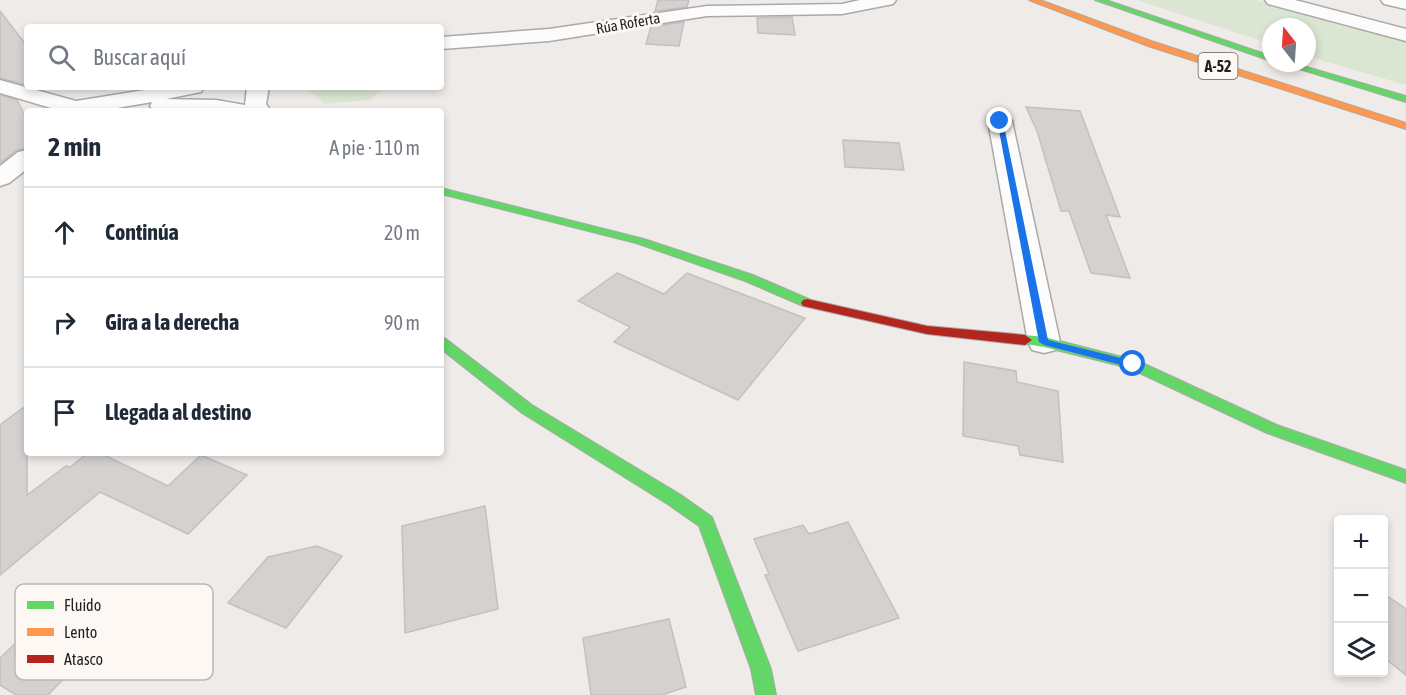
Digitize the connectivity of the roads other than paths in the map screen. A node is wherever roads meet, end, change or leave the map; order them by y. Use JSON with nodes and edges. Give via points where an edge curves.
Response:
{"nodes":[{"id":1,"x":887,"y":0,"type":"edge"},
{"id":2,"x":1033,"y":0,"type":"edge"},
{"id":3,"x":1099,"y":0,"type":"edge"},
{"id":4,"x":1274,"y":0,"type":"edge"},
{"id":5,"x":1390,"y":0,"type":"edge"},
{"id":6,"x":1406,"y":4,"type":"edge"},
{"id":7,"x":1406,"y":35,"type":"edge"},
{"id":8,"x":444,"y":44,"type":"edge"},
{"id":9,"x":1262,"y":56,"type":"edge"},
{"id":10,"x":1314,"y":72,"type":"edge"},
{"id":11,"x":0,"y":86,"type":"edge"},
{"id":12,"x":184,"y":90,"type":"edge"},
{"id":13,"x":257,"y":90,"type":"edge"},
{"id":14,"x":1406,"y":99,"type":"edge"},
{"id":15,"x":143,"y":105,"type":"edge"},
{"id":16,"x":69,"y":108,"type":"edge"},
{"id":17,"x":102,"y":108,"type":"edge"},
{"id":18,"x":222,"y":108,"type":"edge"},
{"id":19,"x":258,"y":108,"type":"edge"},
{"id":20,"x":1000,"y":121,"type":"dead end"},
{"id":21,"x":1406,"y":126,"type":"edge"},
{"id":22,"x":24,"y":159,"type":"edge"},
{"id":23,"x":3,"y":176,"type":"edge"},
{"id":24,"x":444,"y":192,"type":"edge"},
{"id":25,"x":1044,"y":342,"type":"junction"},
{"id":26,"x":444,"y":344,"type":"edge"},
{"id":27,"x":1406,"y":477,"type":"edge"},
{"id":28,"x":766,"y":695,"type":"edge"}],
"edges":[{"from":1,"to":8,"type":"street","name":"Rúa Roferta","via":[[842,9],[689,13],[570,32]]},
{"from":2,"to":21,"type":"main road","number":"A-52","via":[[1151,44]]},
{"from":3,"to":9,"type":"main road","number":"A-52"},
{"from":4,"to":7,"type":"street"},
{"from":5,"to":6,"type":"street"},
{"from":10,"to":14,"type":"main road"},
{"from":11,"to":16,"type":"street"},
{"from":12,"to":15,"type":"street"},
{"from":13,"to":19,"type":"street"},
{"from":15,"to":17,"type":"street"},
{"from":15,"to":18,"type":"street"},
{"from":20,"to":25,"type":"street"},
{"from":22,"to":23,"type":"street"},
{"from":24,"to":25,"type":"main road","via":[[640,241],[749,278],[811,305],[927,330]]},
{"from":25,"to":27,"type":"main road","via":[[1133,364],[1272,429]]},
{"from":26,"to":28,"type":"main road","via":[[527,409],[706,522]]}]}
